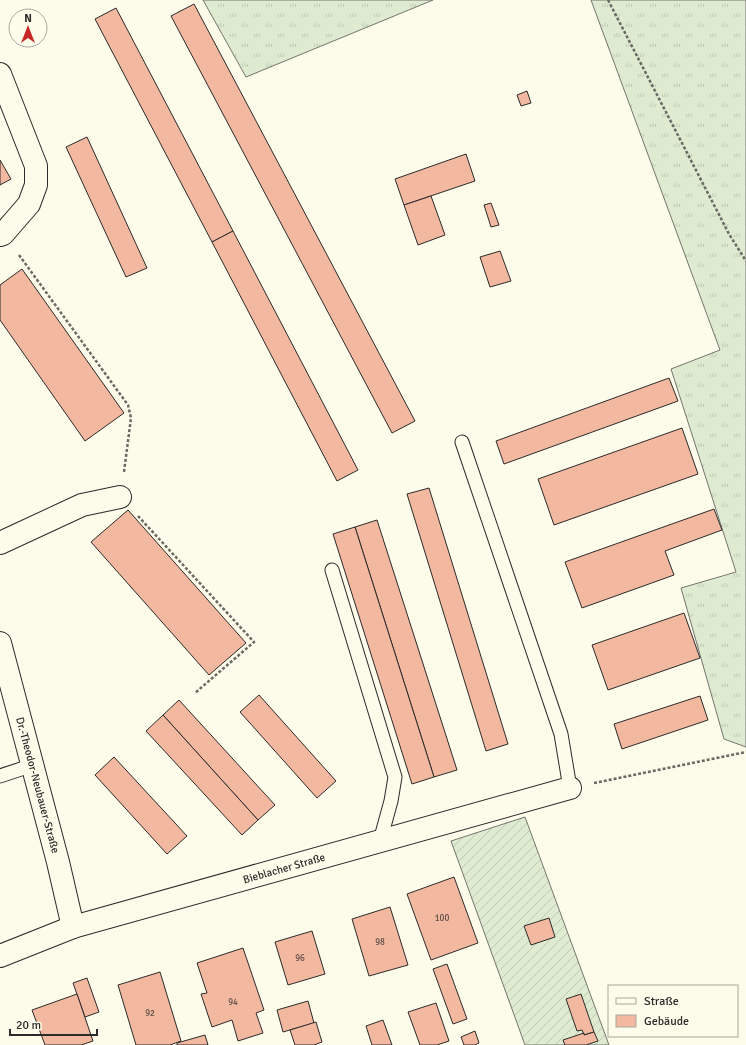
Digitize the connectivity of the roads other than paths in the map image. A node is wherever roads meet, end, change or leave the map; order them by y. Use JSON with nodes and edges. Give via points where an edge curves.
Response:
{"nodes":[{"id":1,"x":0,"y":74,"type":"edge"},
{"id":2,"x":2,"y":235,"type":"edge"},
{"id":3,"x":462,"y":442,"type":"dead end"},
{"id":4,"x":120,"y":497,"type":"road end"},
{"id":5,"x":0,"y":543,"type":"edge"},
{"id":6,"x":332,"y":570,"type":"dead end"},
{"id":7,"x":0,"y":643,"type":"edge"},
{"id":8,"x":33,"y":765,"type":"junction"},
{"id":9,"x":0,"y":776,"type":"edge"},
{"id":10,"x":570,"y":788,"type":"joint"},
{"id":11,"x":380,"y":841,"type":"junction"},
{"id":12,"x":73,"y":927,"type":"junction"},
{"id":13,"x":0,"y":956,"type":"edge"}],
"edges":[{"from":1,"to":2,"type":"street","via":[[36,166],[36,185],[29,204]]},
{"from":3,"to":10,"type":"lane","via":[[561,734]]},
{"from":4,"to":5,"type":"street","via":[[82,505]]},
{"from":6,"to":11,"type":"lane","via":[[395,777],[392,802]]},
{"from":7,"to":8,"type":"street","name":"Dr.-Theodor-Neubauer-Straße"},
{"from":8,"to":9,"type":"lane"},
{"from":8,"to":12,"type":"street","name":"Dr.-Theodor-Neubauer-Straße"},
{"from":10,"to":11,"type":"street","name":"Bieblacher Straße"},
{"from":11,"to":12,"type":"street","name":"Bieblacher Straße"},
{"from":12,"to":13,"type":"street","name":"Bieblacher Straße"}]}
